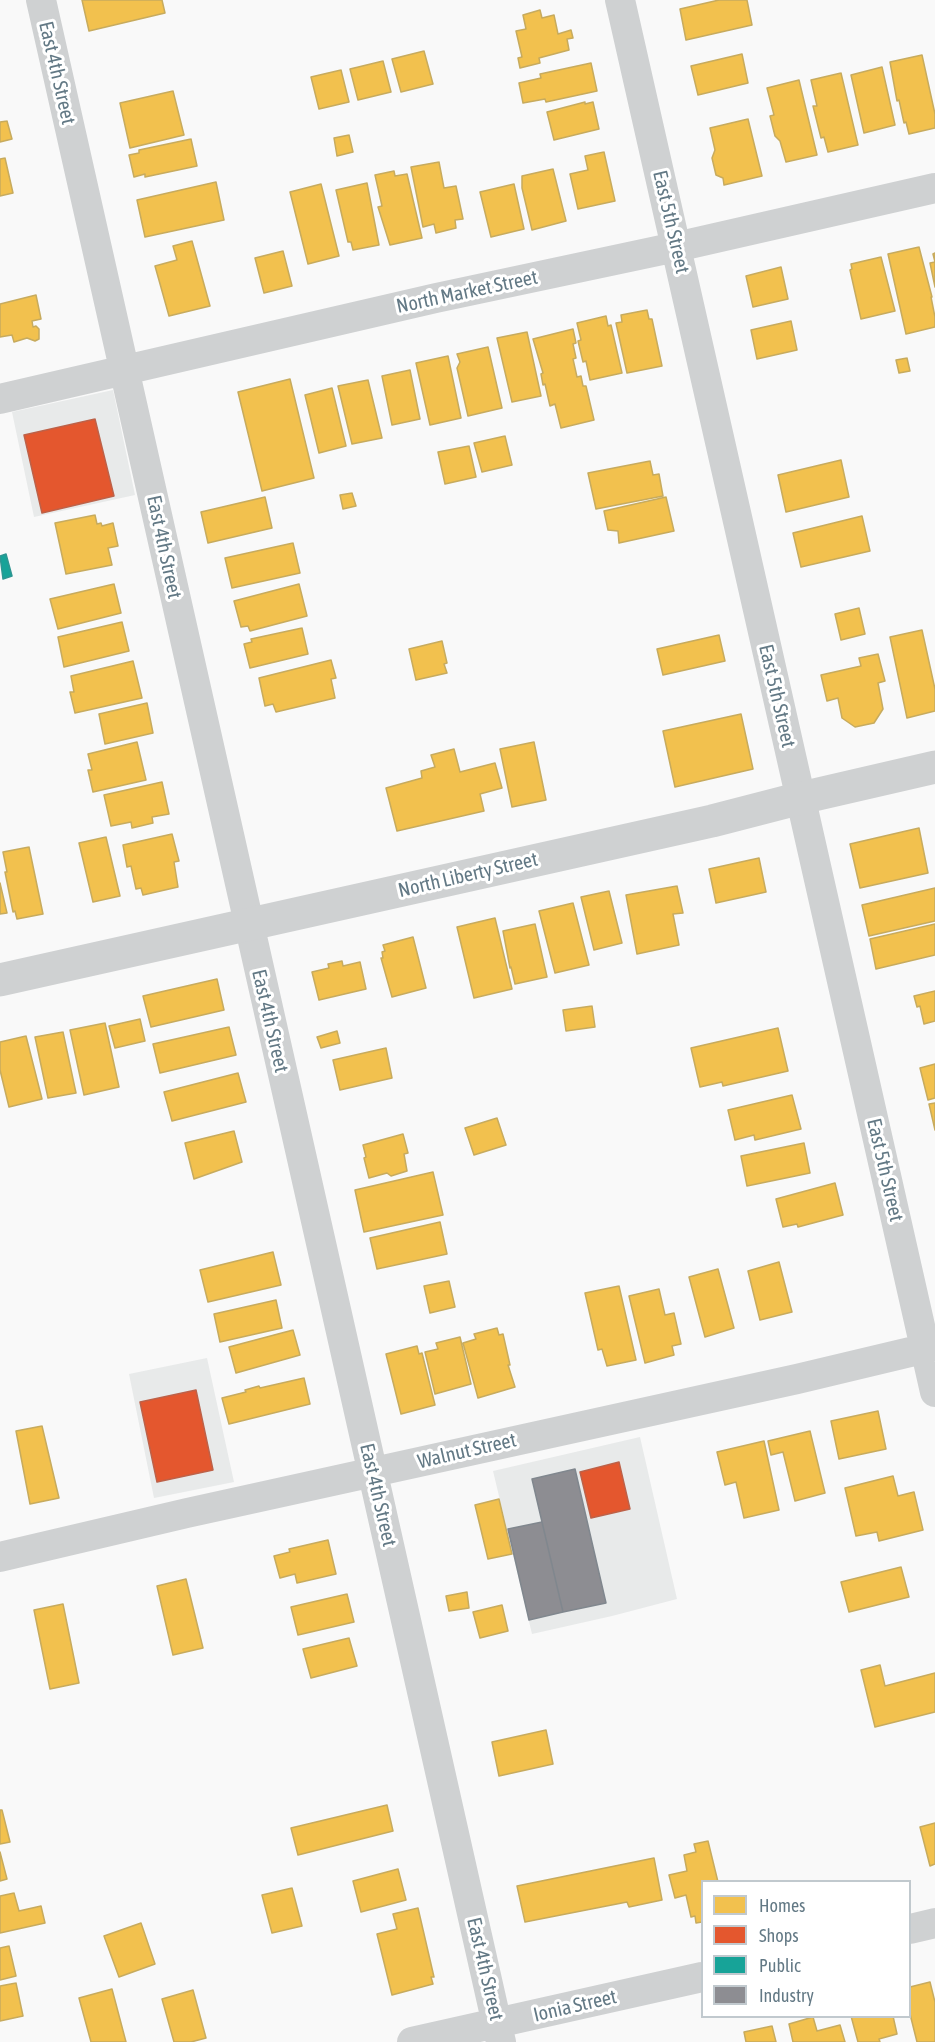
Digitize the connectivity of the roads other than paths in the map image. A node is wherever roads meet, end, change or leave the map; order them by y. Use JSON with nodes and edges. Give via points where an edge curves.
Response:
{"nodes":[{"id":1,"x":41,"y":0,"type":"edge"},
{"id":2,"x":620,"y":0,"type":"edge"},
{"id":3,"x":935,"y":188,"type":"edge"},
{"id":4,"x":676,"y":247,"type":"junction"},
{"id":5,"x":125,"y":371,"type":"junction"},
{"id":6,"x":0,"y":399,"type":"edge"},
{"id":7,"x":935,"y":767,"type":"edge"},
{"id":8,"x":801,"y":798,"type":"junction"},
{"id":9,"x":248,"y":924,"type":"junction"},
{"id":10,"x":0,"y":980,"type":"edge"},
{"id":11,"x":930,"y":1347,"type":"edge"},
{"id":12,"x":935,"y":1392,"type":"edge"},
{"id":13,"x":373,"y":1473,"type":"junction"},
{"id":14,"x":0,"y":1557,"type":"edge"},
{"id":15,"x":935,"y":1923,"type":"edge"},
{"id":16,"x":911,"y":1929,"type":"edge"},
{"id":17,"x":701,"y":1977,"type":"edge"},
{"id":18,"x":499,"y":2033,"type":"edge"},
{"id":19,"x":412,"y":2042,"type":"edge"}],
"edges":[{"from":1,"to":5,"type":"street","name":"East 4th Street"},
{"from":2,"to":4,"type":"street","name":"East 5th Street"},
{"from":3,"to":4,"type":"street","name":"North Market Street"},
{"from":4,"to":5,"type":"street","name":"North Market Street"},
{"from":4,"to":8,"type":"street","name":"East 5th Street"},
{"from":5,"to":6,"type":"street","name":"North Market Street"},
{"from":5,"to":9,"type":"street","name":"East 4th Street"},
{"from":7,"to":8,"type":"street","name":"North Liberty Street"},
{"from":8,"to":9,"type":"street","name":"North Liberty Street"},
{"from":8,"to":11,"type":"street","name":"East 5th Street"},
{"from":9,"to":10,"type":"street","name":"North Liberty Street"},
{"from":9,"to":13,"type":"street","name":"East 4th Street"},
{"from":11,"to":12,"type":"street","name":"East 5th Street"},
{"from":11,"to":13,"type":"street","name":"Walnut Street"},
{"from":13,"to":14,"type":"street","name":"Walnut Street"},
{"from":13,"to":18,"type":"street","name":"East 4th Street"},
{"from":15,"to":16,"type":"street"},
{"from":17,"to":18,"type":"street","name":"Ionia Street"},
{"from":18,"to":19,"type":"street","name":"Ionia Street"}]}
